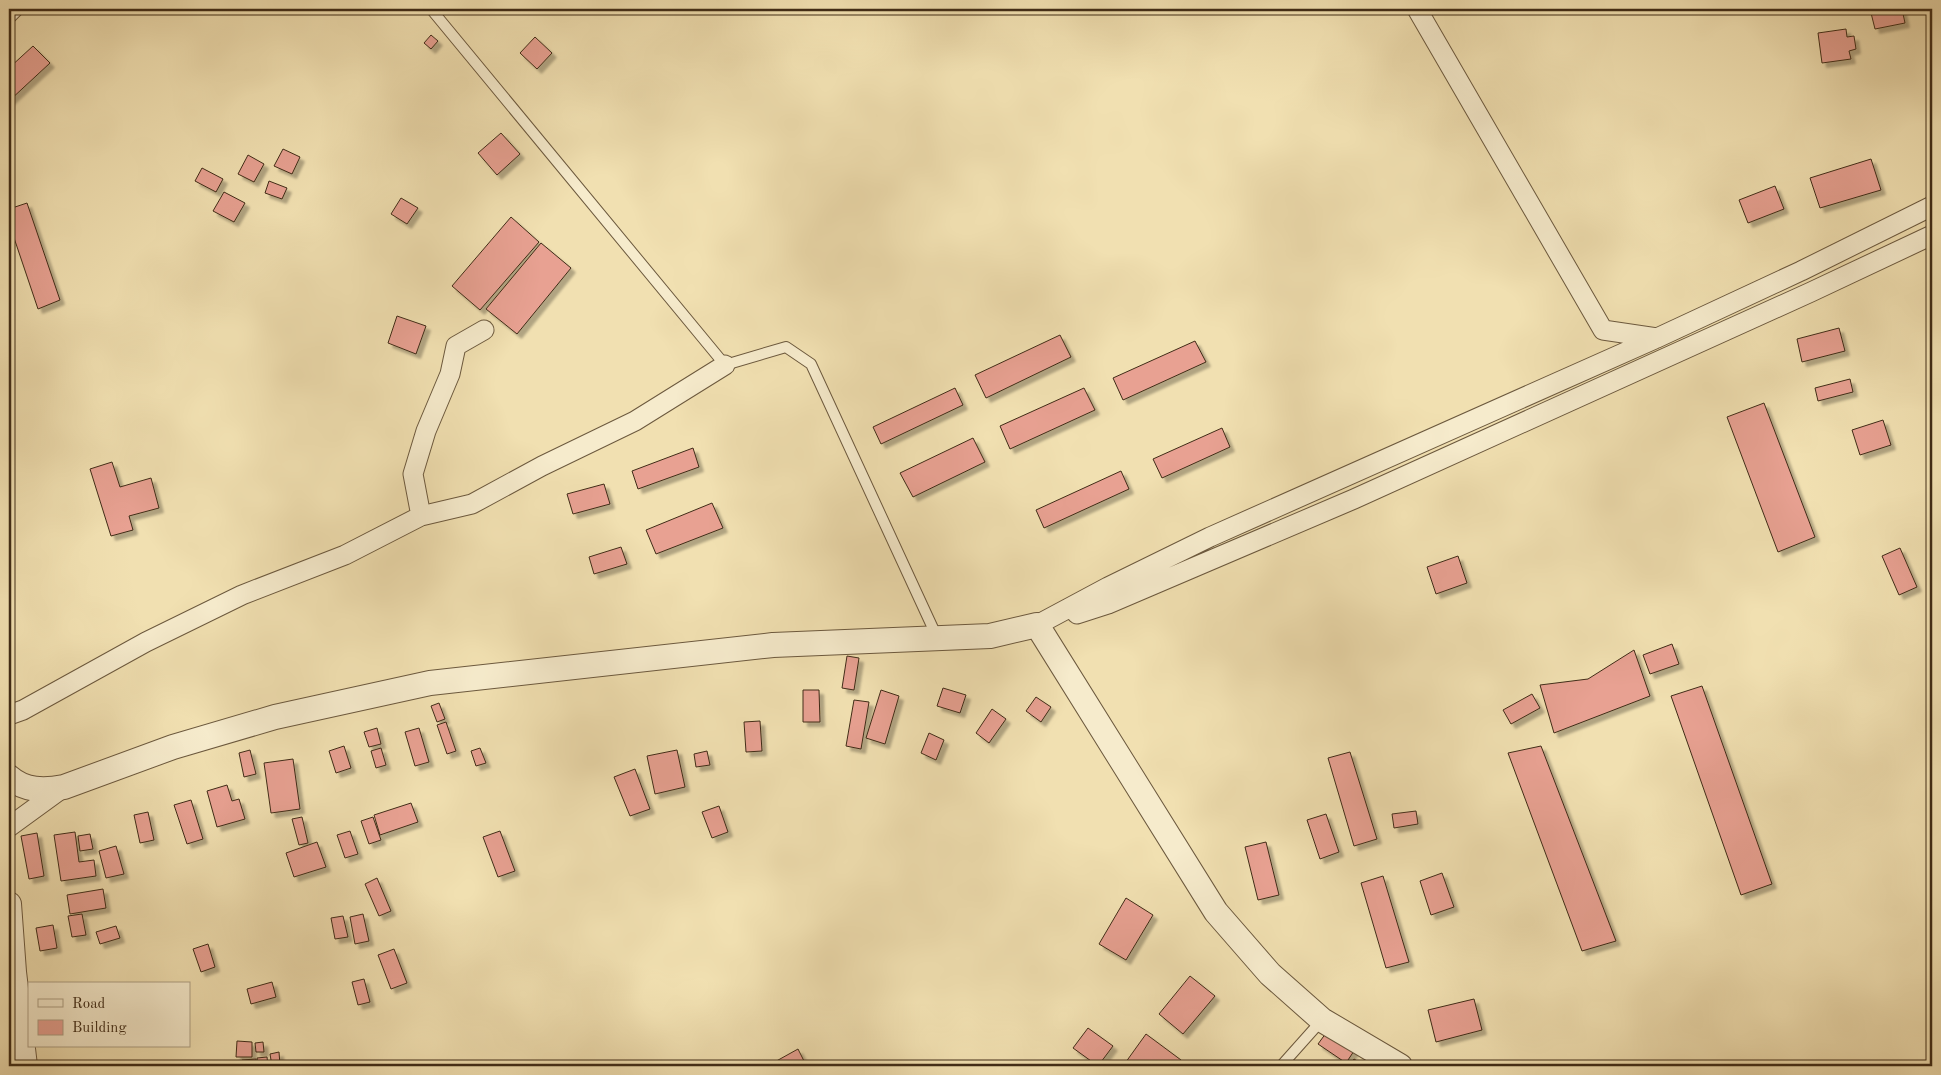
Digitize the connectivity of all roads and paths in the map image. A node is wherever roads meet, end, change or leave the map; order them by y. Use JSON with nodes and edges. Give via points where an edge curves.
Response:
{"nodes":[{"id":1,"x":20,"y":9,"type":"edge"},
{"id":2,"x":431,"y":9,"type":"edge"},
{"id":3,"x":1417,"y":9,"type":"edge"},
{"id":4,"x":9,"y":19,"type":"edge"},
{"id":5,"x":1924,"y":210,"type":"edge"},
{"id":6,"x":1929,"y":236,"type":"edge"},
{"id":7,"x":1801,"y":271,"type":"junction"},
{"id":8,"x":1811,"y":292,"type":"junction"},
{"id":9,"x":484,"y":330,"type":"dead end"},
{"id":10,"x":1661,"y":348,"type":"junction"},
{"id":11,"x":725,"y":365,"type":"junction"},
{"id":12,"x":1476,"y":431,"type":"junction"},
{"id":13,"x":420,"y":516,"type":"junction"},
{"id":14,"x":1210,"y":537,"type":"junction"},
{"id":15,"x":1219,"y":557,"type":"junction"},
{"id":16,"x":1037,"y":625,"type":"junction"},
{"id":17,"x":937,"y":638,"type":"junction"},
{"id":18,"x":9,"y":715,"type":"edge"},
{"id":19,"x":9,"y":777,"type":"edge"},
{"id":20,"x":64,"y":787,"type":"junction"},
{"id":21,"x":9,"y":827,"type":"edge"},
{"id":22,"x":9,"y":904,"type":"edge"},
{"id":23,"x":1322,"y":1020,"type":"junction"},
{"id":24,"x":25,"y":1066,"type":"edge"},
{"id":25,"x":1281,"y":1066,"type":"edge"},
{"id":26,"x":1400,"y":1066,"type":"edge"}],
"edges":[{"from":1,"to":4,"type":"lane"},
{"from":2,"to":11,"type":"lane"},
{"from":3,"to":10,"type":"street","via":[[1603,330]]},
{"from":5,"to":6,"type":"street"},
{"from":5,"to":7,"type":"street"},
{"from":6,"to":8,"type":"street"},
{"from":7,"to":8,"type":"street"},
{"from":7,"to":10,"type":"street"},
{"from":8,"to":10,"type":"street"},
{"from":9,"to":13,"type":"street","via":[[456,346],[450,374],[426,431],[413,474]]},
{"from":10,"to":12,"type":"street"},
{"from":11,"to":13,"type":"street","via":[[635,421],[472,504]]},
{"from":11,"to":17,"type":"lane","via":[[786,347],[811,364]]},
{"from":12,"to":14,"type":"street"},
{"from":12,"to":15,"type":"street"},
{"from":13,"to":18,"type":"street","via":[[345,555],[242,595]]},
{"from":14,"to":15,"type":"street"},
{"from":14,"to":16,"type":"street"},
{"from":15,"to":16,"type":"street","via":[[1108,604]]},
{"from":16,"to":17,"type":"street","via":[[990,636]]},
{"from":16,"to":23,"type":"street","via":[[1216,912],[1270,974]]},
{"from":17,"to":20,"type":"street","via":[[773,645],[430,683],[275,717],[173,748]]},
{"from":19,"to":20,"type":"street","via":[[32,789]]},
{"from":20,"to":21,"type":"street"},
{"from":22,"to":24,"type":"street"},
{"from":23,"to":25,"type":"lane"},
{"from":23,"to":26,"type":"street"}]}
